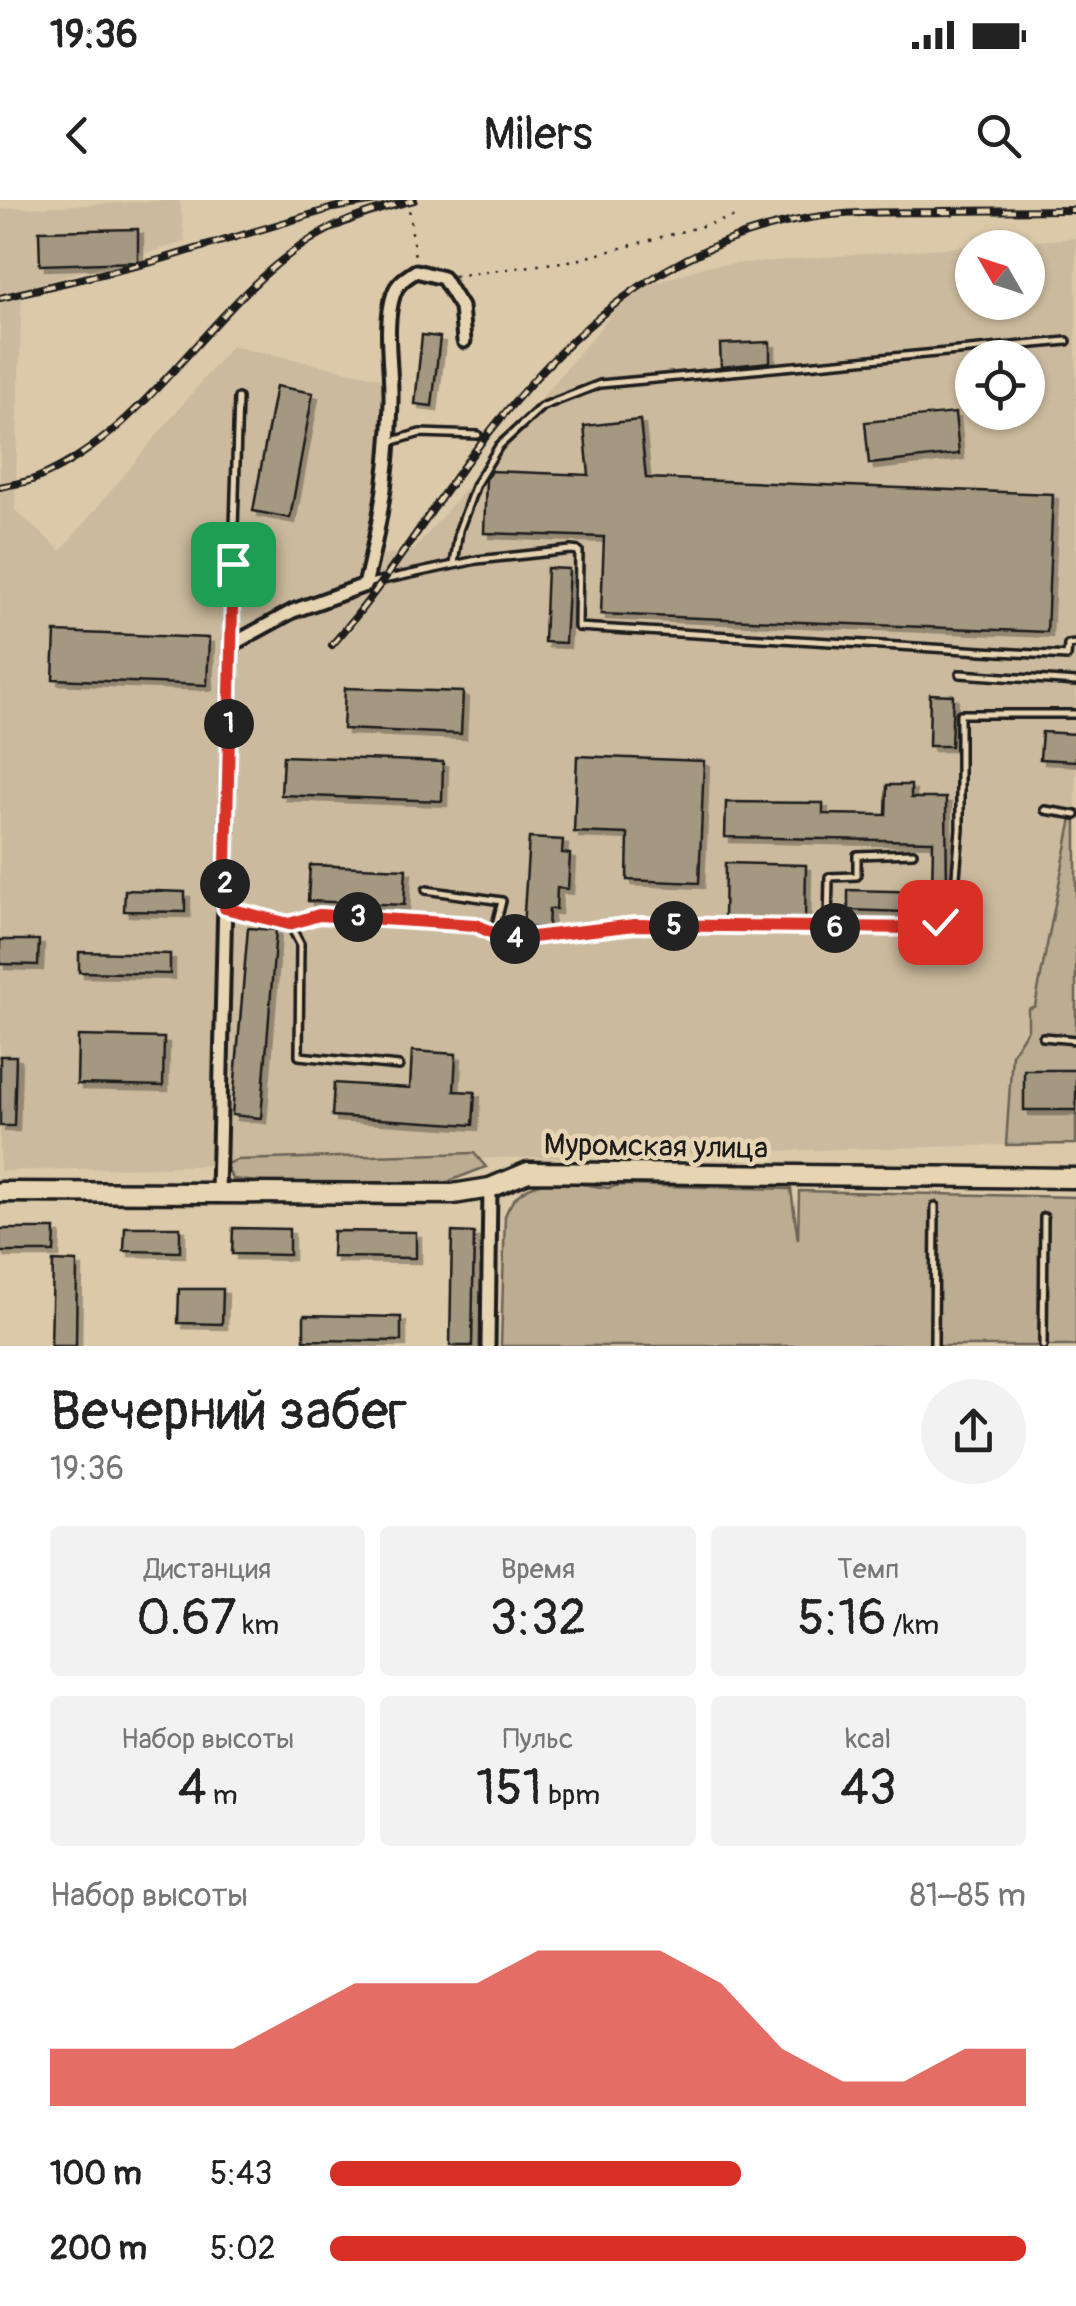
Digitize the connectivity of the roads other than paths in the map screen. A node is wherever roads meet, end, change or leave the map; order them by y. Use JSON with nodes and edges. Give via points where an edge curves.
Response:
{"nodes":[{"id":1,"x":1068,"y":340,"type":"dead end"},
{"id":2,"x":464,"y":341,"type":"dead end"},
{"id":3,"x":238,"y":398,"type":"dead end"},
{"id":4,"x":478,"y":436,"type":"dead end"},
{"id":5,"x":388,"y":443,"type":"junction"},
{"id":6,"x":233,"y":564,"type":"joint"},
{"id":7,"x":454,"y":564,"type":"junction"},
{"id":8,"x":365,"y":585,"type":"junction"},
{"id":9,"x":1076,"y":644,"type":"edge"},
{"id":10,"x":231,"y":645,"type":"junction"},
{"id":11,"x":960,"y":674,"type":"dead end"},
{"id":12,"x":1076,"y":682,"type":"edge"},
{"id":13,"x":1076,"y":714,"type":"edge"},
{"id":14,"x":1045,"y":810,"type":"dead end"},
{"id":15,"x":1076,"y":815,"type":"edge"},
{"id":16,"x":913,"y":853,"type":"dead end"},
{"id":17,"x":426,"y":890,"type":"dead end"},
{"id":18,"x":225,"y":908,"type":"junction"},
{"id":19,"x":289,"y":924,"type":"junction"},
{"id":20,"x":828,"y":928,"type":"junction"},
{"id":21,"x":494,"y":933,"type":"junction"},
{"id":22,"x":1043,"y":1037,"type":"dead end"},
{"id":23,"x":1076,"y":1040,"type":"edge"},
{"id":24,"x":399,"y":1066,"type":"dead end"},
{"id":25,"x":1076,"y":1178,"type":"edge"},
{"id":26,"x":490,"y":1188,"type":"junction"},
{"id":27,"x":0,"y":1192,"type":"edge"},
{"id":28,"x":218,"y":1193,"type":"junction"},
{"id":29,"x":935,"y":1206,"type":"dead end"},
{"id":30,"x":1044,"y":1217,"type":"dead end"},
{"id":31,"x":488,"y":1346,"type":"edge"},
{"id":32,"x":934,"y":1346,"type":"edge"},
{"id":33,"x":1043,"y":1346,"type":"edge"}],
"edges":[{"from":1,"to":7,"type":"lane","via":[[600,384],[541,407],[498,446],[476,484]]},
{"from":2,"to":5,"type":"street","via":[[461,307],[443,278],[416,272],[403,280],[390,318]]},
{"from":3,"to":6,"type":"lane"},
{"from":4,"to":5,"type":"lane","via":[[420,434]]},
{"from":5,"to":8,"type":"street"},
{"from":6,"to":10,"type":"street"},
{"from":7,"to":8,"type":"lane"},
{"from":7,"to":9,"type":"lane","via":[[579,552],[578,627],[1067,656],[1068,644]]},
{"from":8,"to":10,"type":"street","via":[[293,611]]},
{"from":10,"to":18,"type":"street"},
{"from":11,"to":12,"type":"lane"},
{"from":13,"to":20,"type":"lane","via":[[960,714],[954,900],[940,922],[926,928]]},
{"from":14,"to":15,"type":"lane"},
{"from":16,"to":20,"type":"lane","via":[[856,855],[857,876],[829,877]]},
{"from":17,"to":21,"type":"lane","via":[[502,901]]},
{"from":18,"to":19,"type":"lane"},
{"from":18,"to":28,"type":"street"},
{"from":19,"to":21,"type":"lane","via":[[319,915],[476,925]]},
{"from":19,"to":24,"type":"lane","via":[[300,944],[299,1056]]},
{"from":20,"to":21,"type":"lane","via":[[635,925],[507,940]]},
{"from":22,"to":23,"type":"lane"},
{"from":25,"to":26,"type":"main road","name":"Муромская улица","via":[[528,1172]]},
{"from":26,"to":28,"type":"main road","name":"Муромская улица","via":[[420,1195]]},
{"from":26,"to":31,"type":"street"},
{"from":27,"to":28,"type":"main road","name":"Муромская улица"},
{"from":29,"to":32,"type":"lane"},
{"from":30,"to":33,"type":"lane"}]}
